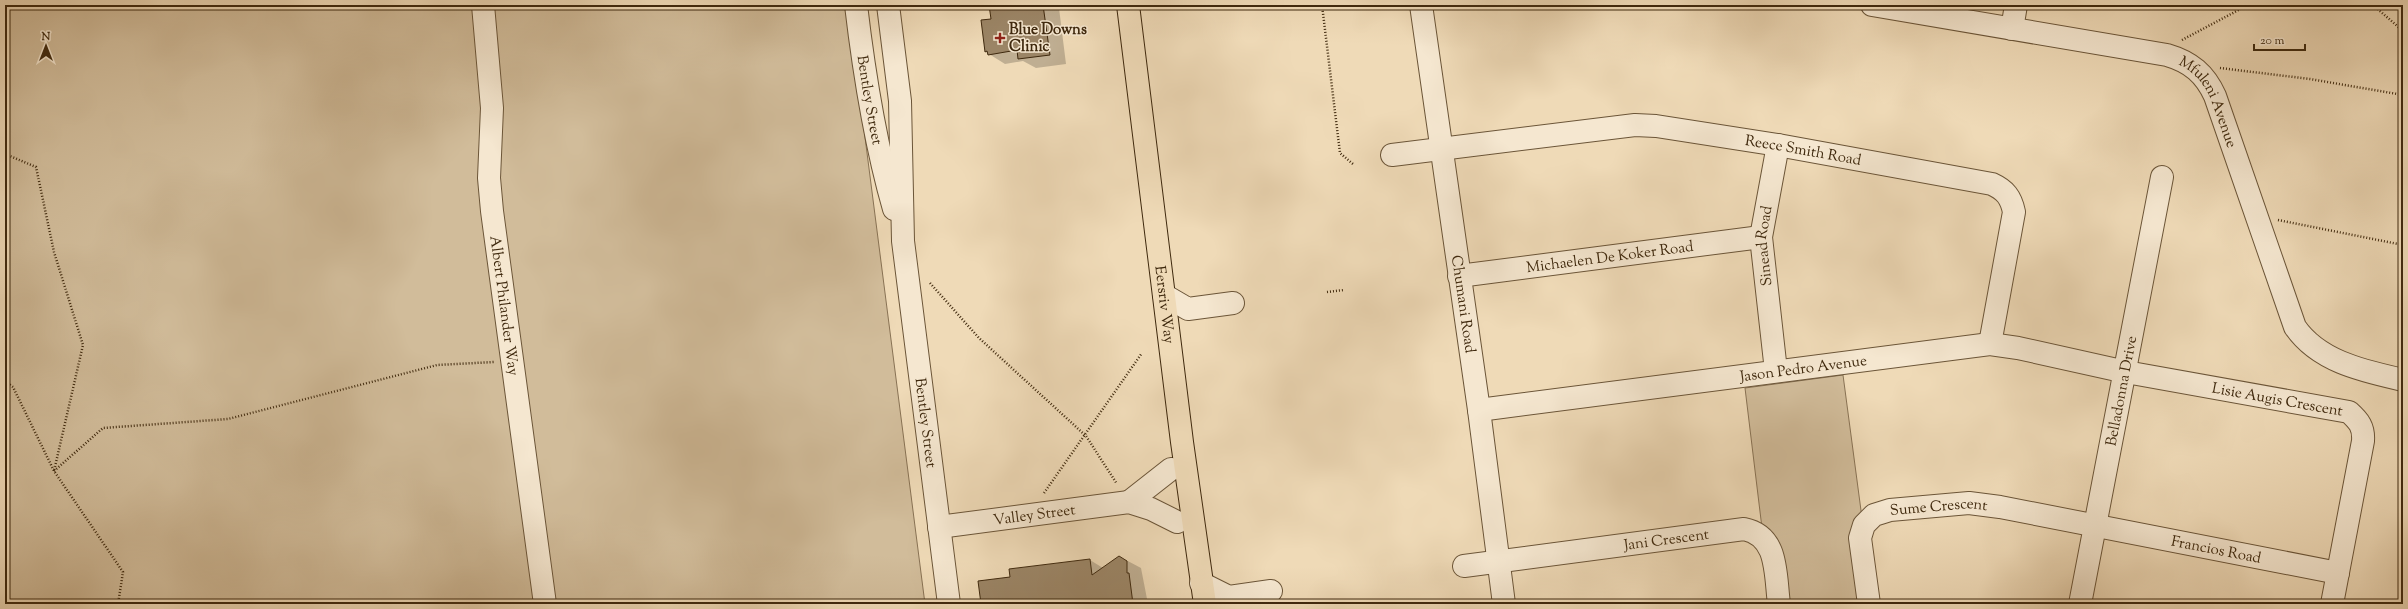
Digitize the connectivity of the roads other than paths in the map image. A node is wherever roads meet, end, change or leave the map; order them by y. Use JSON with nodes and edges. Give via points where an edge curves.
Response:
{"nodes":[{"id":1,"x":482,"y":5,"type":"edge"},
{"id":2,"x":856,"y":5,"type":"edge"},
{"id":3,"x":888,"y":5,"type":"edge"},
{"id":4,"x":1115,"y":5,"type":"edge"},
{"id":5,"x":1128,"y":5,"type":"edge"},
{"id":6,"x":1421,"y":5,"type":"edge"},
{"id":7,"x":1872,"y":5,"type":"edge"},
{"id":8,"x":2016,"y":5,"type":"edge"},
{"id":9,"x":2012,"y":29,"type":"junction"},
{"id":10,"x":900,"y":102,"type":"junction"},
{"id":11,"x":871,"y":105,"type":"junction"},
{"id":12,"x":1778,"y":145,"type":"junction"},
{"id":13,"x":1442,"y":150,"type":"junction"},
{"id":14,"x":1392,"y":155,"type":"dead end"},
{"id":15,"x":2162,"y":177,"type":"dead end"},
{"id":16,"x":1761,"y":237,"type":"junction"},
{"id":17,"x":903,"y":241,"type":"junction"},
{"id":18,"x":1459,"y":276,"type":"junction"},
{"id":19,"x":1164,"y":295,"type":"junction"},
{"id":20,"x":1233,"y":303,"type":"dead end"},
{"id":21,"x":1188,"y":309,"type":"junction"},
{"id":22,"x":1170,"y":337,"type":"junction"},
{"id":23,"x":1990,"y":344,"type":"junction"},
{"id":24,"x":1776,"y":371,"type":"junction"},
{"id":25,"x":2126,"y":372,"type":"junction"},
{"id":26,"x":2403,"y":380,"type":"edge"},
{"id":27,"x":1479,"y":410,"type":"junction"},
{"id":28,"x":1171,"y":469,"type":"junction"},
{"id":29,"x":1129,"y":502,"type":"junction"},
{"id":30,"x":1177,"y":522,"type":"junction"},
{"id":31,"x":939,"y":526,"type":"junction"},
{"id":32,"x":2096,"y":526,"type":"junction"},
{"id":33,"x":1498,"y":561,"type":"junction"},
{"id":34,"x":1464,"y":566,"type":"dead end"},
{"id":35,"x":2338,"y":573,"type":"junction"},
{"id":36,"x":1201,"y":583,"type":"junction"},
{"id":37,"x":1271,"y":591,"type":"dead end"},
{"id":38,"x":1226,"y":600,"type":"edge"},
{"id":39,"x":546,"y":604,"type":"edge"},
{"id":40,"x":949,"y":604,"type":"edge"},
{"id":41,"x":1191,"y":604,"type":"edge"},
{"id":42,"x":1205,"y":604,"type":"edge"},
{"id":43,"x":1504,"y":604,"type":"edge"},
{"id":44,"x":1778,"y":604,"type":"edge"},
{"id":45,"x":1869,"y":604,"type":"edge"},
{"id":46,"x":2080,"y":604,"type":"edge"},
{"id":47,"x":2332,"y":604,"type":"edge"}],
"edges":[{"from":1,"to":39,"type":"street","name":"Albert Philander Way","via":[[492,108],[489,178],[492,211]]},
{"from":2,"to":11,"type":"street","name":"Bentley Street"},
{"from":3,"to":10,"type":"street","name":"Bentley Street"},
{"from":4,"to":28,"type":"main road","name":"Eersriv Way","via":[[1141,238]]},
{"from":5,"to":19,"type":"main road","name":"Eersriv Way"},
{"from":6,"to":13,"type":"street","name":"Chumani Road"},
{"from":7,"to":9,"type":"street","name":"Mfuleni Avenue"},
{"from":8,"to":9,"type":"street"},
{"from":9,"to":26,"type":"street","name":"Mfuleni Avenue","via":[[2167,54],[2190,64],[2204,76],[2215,96],[2295,327],[2303,339],[2321,353],[2365,371]]},
{"from":10,"to":11,"type":"street"},
{"from":10,"to":17,"type":"street","name":"Bentley Street"},
{"from":11,"to":17,"type":"street","name":"Bentley Street","via":[[886,181]]},
{"from":12,"to":13,"type":"street","name":"Reece Smith Road","via":[[1635,125]]},
{"from":12,"to":16,"type":"street","name":"Sinead Road"},
{"from":12,"to":23,"type":"street","name":"Reece Smith Road","via":[[1992,184],[2007,193],[2012,202],[2013,223]]},
{"from":13,"to":14,"type":"street","name":"Reece Smith Road"},
{"from":13,"to":18,"type":"street","name":"Chumani Road"},
{"from":15,"to":25,"type":"street","name":"Belladonna Drive"},
{"from":16,"to":18,"type":"street","name":"Michaelen De Koker Road"},
{"from":16,"to":24,"type":"street","name":"Sinead Road"},
{"from":17,"to":31,"type":"street","name":"Bentley Street"},
{"from":18,"to":27,"type":"street","name":"Chumani Road"},
{"from":19,"to":21,"type":"street"},
{"from":19,"to":22,"type":"main road","name":"Eersriv Way"},
{"from":20,"to":21,"type":"street"},
{"from":21,"to":22,"type":"street","via":[[1176,323]]},
{"from":22,"to":36,"type":"main road","name":"Eersriv Way"},
{"from":23,"to":24,"type":"street","name":"Jason Pedro Avenue"},
{"from":23,"to":25,"type":"street","name":"Jason Pedro Avenue"},
{"from":24,"to":27,"type":"street","name":"Jason Pedro Avenue"},
{"from":25,"to":32,"type":"street","name":"Belladonna Drive"},
{"from":25,"to":35,"type":"street","name":"Lisie Augis Crescent","via":[[2348,412],[2360,421],[2363,441]]},
{"from":27,"to":33,"type":"street","name":"Chumani Road"},
{"from":28,"to":29,"type":"street"},
{"from":28,"to":30,"type":"main road","name":"Eersriv Way"},
{"from":29,"to":30,"type":"street","name":"Valley Street"},
{"from":29,"to":31,"type":"street","name":"Valley Street"},
{"from":30,"to":41,"type":"main road","name":"Eersriv Way"},
{"from":31,"to":40,"type":"street","name":"Bentley Street"},
{"from":32,"to":35,"type":"street","name":"Francios Road"},
{"from":32,"to":45,"type":"street","name":"Sume Crescent","via":[[1969,504],[1890,510],[1874,515],[1864,525],[1860,538]]},
{"from":32,"to":46,"type":"street","name":"Belladonna Drive"},
{"from":33,"to":34,"type":"street","name":"Jani Crescent"},
{"from":33,"to":43,"type":"street","name":"Chumani Road"},
{"from":33,"to":44,"type":"street","name":"Jani Crescent","via":[[1744,529],[1763,536],[1769,545]]},
{"from":35,"to":47,"type":"street","name":"Lisie Augis Crescent"},
{"from":36,"to":38,"type":"street"},
{"from":36,"to":42,"type":"main road","name":"Eersriv Way"},
{"from":37,"to":38,"type":"street"}]}
